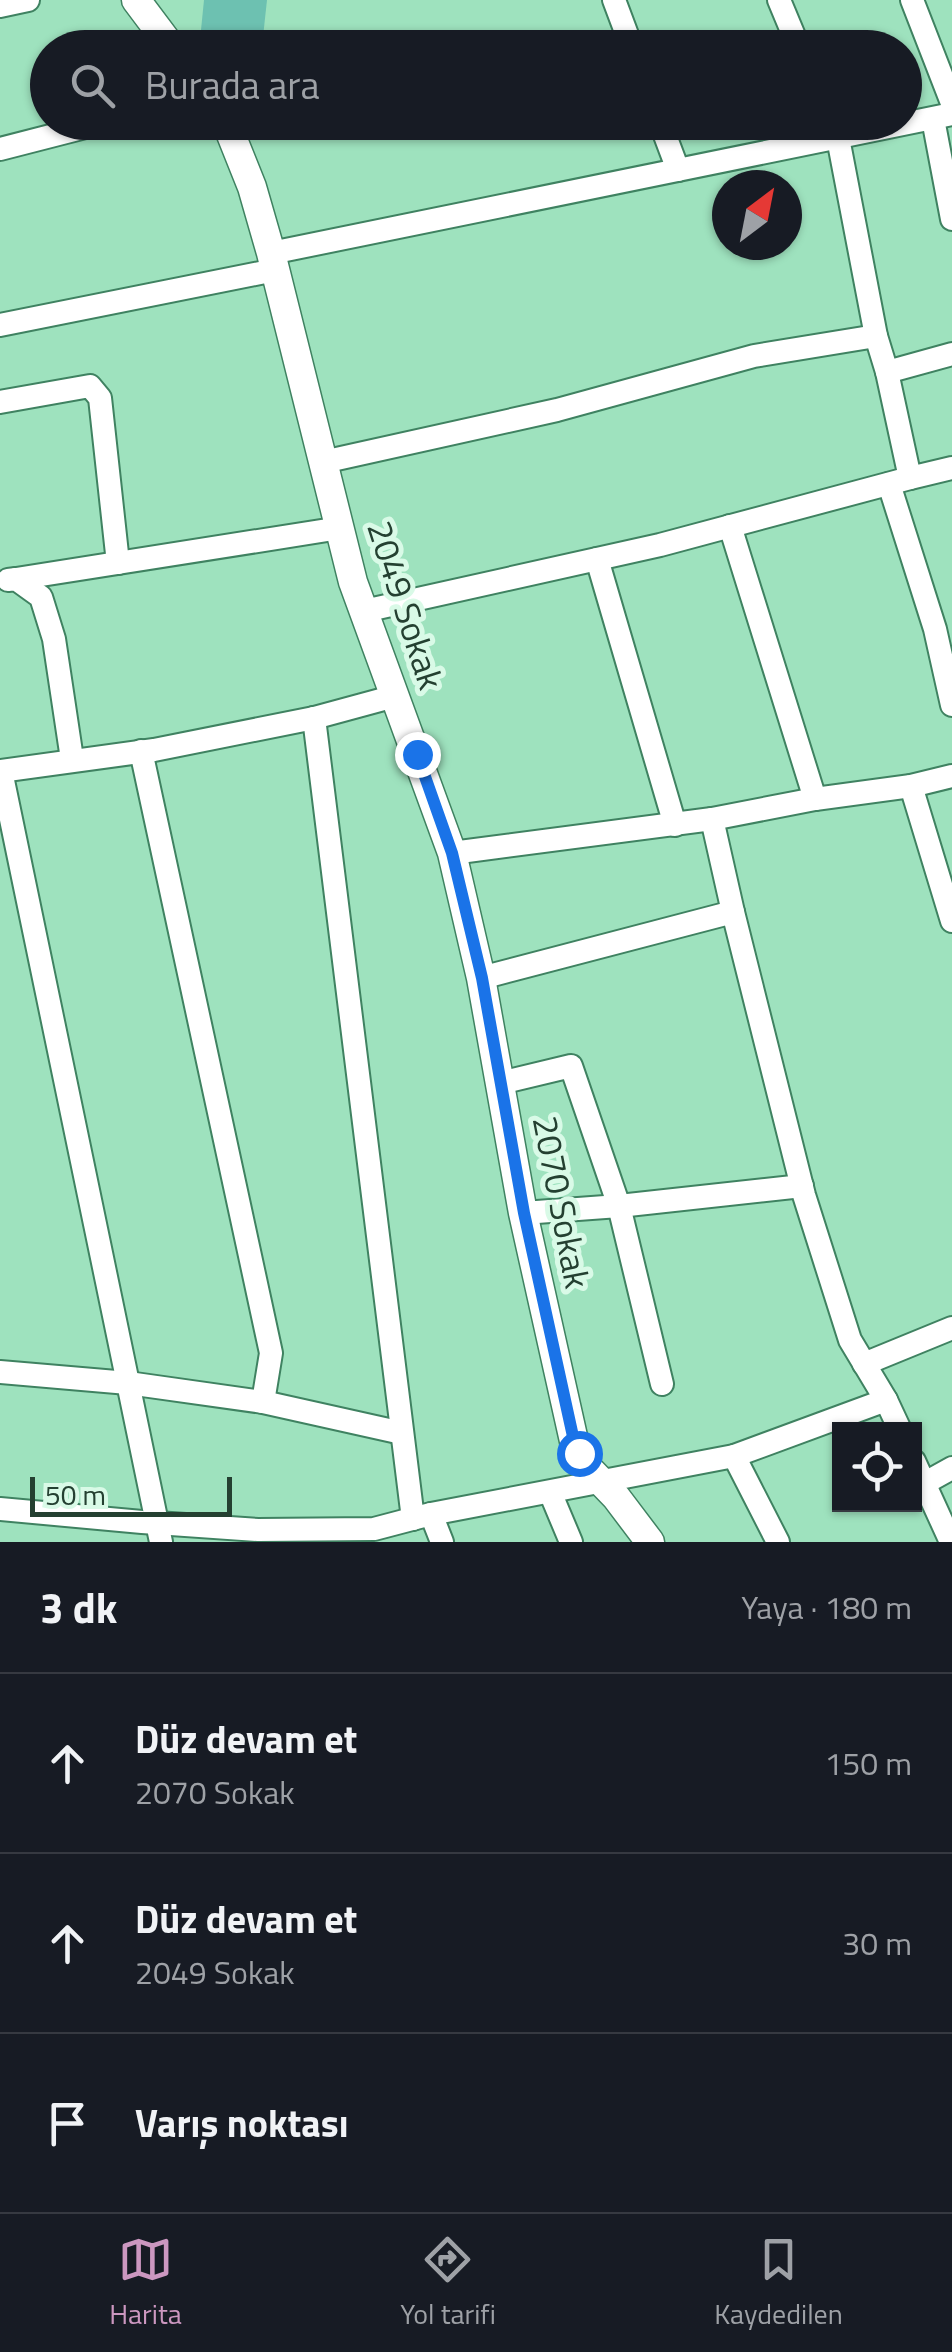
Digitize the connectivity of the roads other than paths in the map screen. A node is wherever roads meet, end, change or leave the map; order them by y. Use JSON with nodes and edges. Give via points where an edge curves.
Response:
{"nodes":[{"id":1,"x":28,"y":0,"type":"edge"},
{"id":2,"x":136,"y":0,"type":"edge"},
{"id":3,"x":614,"y":0,"type":"edge"},
{"id":4,"x":779,"y":0,"type":"edge"},
{"id":5,"x":912,"y":0,"type":"edge"},
{"id":6,"x":0,"y":6,"type":"edge"},
{"id":7,"x":158,"y":30,"type":"edge"},
{"id":8,"x":625,"y":30,"type":"edge"},
{"id":9,"x":792,"y":30,"type":"edge"},
{"id":10,"x":952,"y":103,"type":"edge"},
{"id":11,"x":942,"y":116,"type":"edge"},
{"id":12,"x":35,"y":140,"type":"edge"},
{"id":13,"x":233,"y":140,"type":"edge"},
{"id":14,"x":667,"y":140,"type":"edge"},
{"id":15,"x":796,"y":140,"type":"edge"},
{"id":16,"x":837,"y":140,"type":"edge"},
{"id":17,"x":0,"y":149,"type":"edge"},
{"id":18,"x":678,"y":170,"type":"junction"},
{"id":19,"x":952,"y":220,"type":"edge"},
{"id":20,"x":273,"y":262,"type":"junction"},
{"id":21,"x":0,"y":325,"type":"edge"},
{"id":22,"x":876,"y":336,"type":"junction"},
{"id":23,"x":952,"y":354,"type":"edge"},
{"id":24,"x":887,"y":372,"type":"junction"},
{"id":25,"x":0,"y":402,"type":"edge"},
{"id":26,"x":323,"y":462,"type":"junction"},
{"id":27,"x":952,"y":468,"type":"edge"},
{"id":28,"x":900,"y":481,"type":"junction"},
{"id":29,"x":730,"y":526,"type":"junction"},
{"id":30,"x":340,"y":528,"type":"junction"},
{"id":31,"x":597,"y":559,"type":"junction"},
{"id":32,"x":118,"y":563,"type":"junction"},
{"id":33,"x":8,"y":580,"type":"edge"},
{"id":34,"x":364,"y":611,"type":"junction"},
{"id":35,"x":944,"y":627,"type":"edge"},
{"id":36,"x":396,"y":696,"type":"junction"},
{"id":37,"x":952,"y":705,"type":"edge"},
{"id":38,"x":314,"y":718,"type":"junction"},
{"id":39,"x":140,"y":752,"type":"junction"},
{"id":40,"x":72,"y":759,"type":"junction"},
{"id":41,"x":1,"y":771,"type":"edge"},
{"id":42,"x":952,"y":776,"type":"edge"},
{"id":43,"x":911,"y":786,"type":"junction"},
{"id":44,"x":814,"y":800,"type":"junction"},
{"id":45,"x":712,"y":820,"type":"junction"},
{"id":46,"x":675,"y":825,"type":"junction"},
{"id":47,"x":452,"y":853,"type":"junction"},
{"id":48,"x":733,"y":912,"type":"junction"},
{"id":49,"x":952,"y":920,"type":"edge"},
{"id":50,"x":482,"y":978,"type":"junction"},
{"id":51,"x":500,"y":1083,"type":"junction"},
{"id":52,"x":802,"y":1186,"type":"junction"},
{"id":53,"x":619,"y":1206,"type":"junction"},
{"id":54,"x":524,"y":1213,"type":"junction"},
{"id":55,"x":952,"y":1328,"type":"edge"},
{"id":56,"x":864,"y":1364,"type":"junction"},
{"id":57,"x":0,"y":1372,"type":"edge"},
{"id":58,"x":128,"y":1384,"type":"junction"},
{"id":59,"x":662,"y":1384,"type":"dead end"},
{"id":60,"x":886,"y":1400,"type":"junction"},
{"id":61,"x":264,"y":1402,"type":"junction"},
{"id":62,"x":896,"y":1422,"type":"edge"},
{"id":63,"x":402,"y":1433,"type":"junction"},
{"id":64,"x":734,"y":1456,"type":"junction"},
{"id":65,"x":952,"y":1468,"type":"edge"},
{"id":66,"x":922,"y":1477,"type":"edge"},
{"id":67,"x":599,"y":1482,"type":"junction"},
{"id":68,"x":925,"y":1483,"type":"junction"},
{"id":69,"x":550,"y":1492,"type":"junction"},
{"id":70,"x":0,"y":1508,"type":"edge"},
{"id":71,"x":422,"y":1517,"type":"junction"},
{"id":72,"x":159,"y":1533,"type":"edge"},
{"id":73,"x":442,"y":1542,"type":"edge"},
{"id":74,"x":571,"y":1542,"type":"edge"},
{"id":75,"x":650,"y":1542,"type":"edge"},
{"id":76,"x":778,"y":1542,"type":"edge"},
{"id":77,"x":951,"y":1542,"type":"edge"}],
"edges":[{"from":1,"to":6,"type":"street"},
{"from":2,"to":7,"type":"street"},
{"from":3,"to":8,"type":"street"},
{"from":4,"to":9,"type":"street"},
{"from":5,"to":10,"type":"street"},
{"from":11,"to":19,"type":"street"},
{"from":12,"to":17,"type":"street"},
{"from":13,"to":20,"type":"street","name":"2049 Sokak"},
{"from":14,"to":18,"type":"street"},
{"from":15,"to":18,"type":"street"},
{"from":16,"to":22,"type":"street"},
{"from":18,"to":20,"type":"street"},
{"from":20,"to":21,"type":"street"},
{"from":20,"to":26,"type":"street","name":"2049 Sokak"},
{"from":22,"to":24,"type":"street"},
{"from":22,"to":26,"type":"street","via":[[754,356],[558,410]]},
{"from":23,"to":24,"type":"street"},
{"from":24,"to":28,"type":"street"},
{"from":25,"to":32,"type":"street","via":[[90,386],[100,398]]},
{"from":26,"to":30,"type":"street","name":"2049 Sokak"},
{"from":27,"to":28,"type":"street"},
{"from":28,"to":29,"type":"street"},
{"from":28,"to":35,"type":"street"},
{"from":29,"to":31,"type":"street"},
{"from":29,"to":44,"type":"street"},
{"from":30,"to":32,"type":"street"},
{"from":30,"to":34,"type":"street","name":"2049 Sokak"},
{"from":31,"to":34,"type":"street"},
{"from":31,"to":46,"type":"street"},
{"from":32,"to":33,"type":"street"},
{"from":33,"to":40,"type":"street","via":[[41,596]]},
{"from":34,"to":36,"type":"street","name":"2049 Sokak"},
{"from":35,"to":37,"type":"street"},
{"from":36,"to":38,"type":"street"},
{"from":36,"to":47,"type":"street","name":"2049 Sokak"},
{"from":38,"to":39,"type":"street"},
{"from":38,"to":63,"type":"street"},
{"from":39,"to":40,"type":"street"},
{"from":39,"to":61,"type":"street","via":[[271,1353]]},
{"from":40,"to":41,"type":"street"},
{"from":41,"to":58,"type":"street"},
{"from":42,"to":43,"type":"street"},
{"from":43,"to":44,"type":"street"},
{"from":43,"to":49,"type":"street"},
{"from":44,"to":45,"type":"street"},
{"from":45,"to":46,"type":"street"},
{"from":45,"to":48,"type":"street"},
{"from":46,"to":47,"type":"street"},
{"from":47,"to":50,"type":"street","name":"2070 Sokak"},
{"from":48,"to":50,"type":"street"},
{"from":48,"to":52,"type":"street"},
{"from":50,"to":51,"type":"street","name":"2070 Sokak"},
{"from":51,"to":53,"type":"street","via":[[571,1066]]},
{"from":51,"to":54,"type":"street","name":"2070 Sokak"},
{"from":52,"to":53,"type":"street"},
{"from":52,"to":56,"type":"street","via":[[850,1340]]},
{"from":53,"to":54,"type":"street"},
{"from":53,"to":59,"type":"street"},
{"from":54,"to":67,"type":"street","name":"2070 Sokak","via":[[574,1441]]},
{"from":55,"to":56,"type":"street"},
{"from":56,"to":60,"type":"street"},
{"from":57,"to":58,"type":"street"},
{"from":58,"to":61,"type":"street"},
{"from":58,"to":72,"type":"street"},
{"from":60,"to":62,"type":"street"},
{"from":60,"to":64,"type":"street"},
{"from":61,"to":63,"type":"street"},
{"from":63,"to":71,"type":"street"},
{"from":64,"to":67,"type":"street"},
{"from":64,"to":76,"type":"street"},
{"from":65,"to":68,"type":"street"},
{"from":66,"to":68,"type":"street"},
{"from":67,"to":69,"type":"street"},
{"from":67,"to":75,"type":"street","name":"2070 Sokak"},
{"from":68,"to":77,"type":"street"},
{"from":69,"to":71,"type":"street"},
{"from":69,"to":74,"type":"street"},
{"from":70,"to":72,"type":"street"},
{"from":71,"to":72,"type":"street","via":[[374,1529]]},
{"from":71,"to":73,"type":"street"}]}
